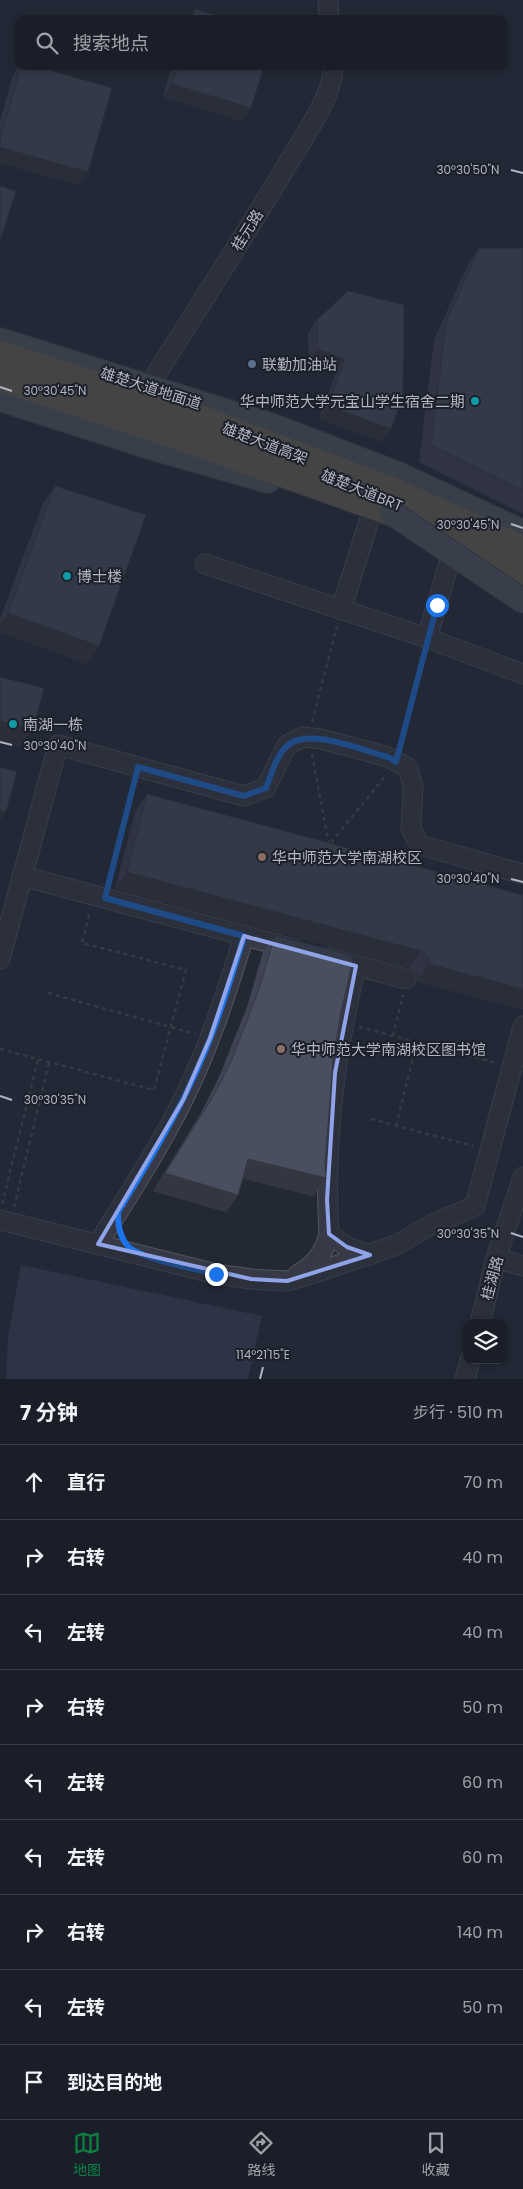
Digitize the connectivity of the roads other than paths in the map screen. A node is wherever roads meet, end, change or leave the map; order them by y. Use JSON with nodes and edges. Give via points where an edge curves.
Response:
{"nodes":[{"id":1,"x":328,"y":0,"type":"edge"},
{"id":2,"x":330,"y":15,"type":"edge"},
{"id":3,"x":333,"y":70,"type":"edge"},
{"id":4,"x":0,"y":340,"type":"edge"},
{"id":5,"x":0,"y":354,"type":"edge"},
{"id":6,"x":0,"y":359,"type":"edge"},
{"id":7,"x":0,"y":378,"type":"edge"},
{"id":8,"x":148,"y":387,"type":"junction"},
{"id":9,"x":0,"y":398,"type":"edge"},
{"id":10,"x":381,"y":515,"type":"junction"},
{"id":11,"x":523,"y":532,"type":"edge"},
{"id":12,"x":523,"y":549,"type":"edge"},
{"id":13,"x":452,"y":553,"type":"junction"},
{"id":14,"x":523,"y":561,"type":"edge"},
{"id":15,"x":205,"y":564,"type":"dead end"},
{"id":16,"x":523,"y":573,"type":"edge"},
{"id":17,"x":523,"y":586,"type":"edge"},
{"id":18,"x":523,"y":602,"type":"edge"},
{"id":19,"x":341,"y":610,"type":"junction"},
{"id":20,"x":427,"y":638,"type":"junction"},
{"id":21,"x":523,"y":674,"type":"edge"},
{"id":22,"x":523,"y":874,"type":"edge"},
{"id":23,"x":22,"y":876,"type":"junction"},
{"id":24,"x":244,"y":936,"type":"junction"},
{"id":25,"x":1,"y":948,"type":"edge"},
{"id":26,"x":356,"y":966,"type":"junction"},
{"id":27,"x":406,"y":979,"type":"road end"},
{"id":28,"x":523,"y":1026,"type":"edge"},
{"id":29,"x":523,"y":1177,"type":"edge"},
{"id":30,"x":118,"y":1212,"type":"junction"},
{"id":31,"x":4,"y":1217,"type":"edge"},
{"id":32,"x":329,"y":1234,"type":"junction"},
{"id":33,"x":98,"y":1244,"type":"junction"},
{"id":34,"x":138,"y":1254,"type":"junction"},
{"id":35,"x":370,"y":1255,"type":"junction"},
{"id":36,"x":496,"y":1258,"type":"junction"},
{"id":37,"x":523,"y":1266,"type":"edge"},
{"id":38,"x":288,"y":1280,"type":"junction"},
{"id":39,"x":481,"y":1319,"type":"edge"},
{"id":40,"x":469,"y":1364,"type":"edge"},
{"id":41,"x":465,"y":1379,"type":"edge"}],
"edges":[{"from":1,"to":2,"type":"street"},
{"from":3,"to":8,"type":"street","name":"桂元路","via":[[322,106]]},
{"from":4,"to":8,"type":"main road","name":"雄楚大道地面道"},
{"from":5,"to":12,"type":"highway","name":"雄楚大道高架","via":[[203,419],[394,492]]},
{"from":6,"to":14,"type":"street","name":"雄楚大道BRT","via":[[191,423],[392,501]]},
{"from":7,"to":10,"type":"highway","name":"雄楚大道高架","via":[[179,437]]},
{"from":8,"to":11,"type":"main road","name":"雄楚大道地面道","via":[[273,426],[398,474]]},
{"from":9,"to":10,"type":"main road","via":[[156,449]]},
{"from":10,"to":13,"type":"main road"},
{"from":10,"to":16,"type":"highway","name":"雄楚大道高架","bridge":true},
{"from":10,"to":18,"type":"main road","bridge":true},
{"from":10,"to":19,"type":"street"},
{"from":13,"to":17,"type":"main road"},
{"from":13,"to":20,"type":"street"},
{"from":15,"to":19,"type":"street"},
{"from":19,"to":20,"type":"street"},
{"from":20,"to":21,"type":"street"},
{"from":22,"to":23,"type":"street","via":[[420,845],[411,829],[413,786],[408,768],[388,757],[303,737],[287,745],[266,788],[244,796],[138,767],[90,761],[58,745]]},
{"from":23,"to":24,"type":"street"},
{"from":23,"to":25,"type":"street"},
{"from":24,"to":26,"type":"street"},
{"from":24,"to":30,"type":"street","via":[[210,1038],[183,1100]]},
{"from":26,"to":27,"type":"street"},
{"from":26,"to":32,"type":"street","via":[[343,1023],[329,1132]]},
{"from":28,"to":35,"type":"street","via":[[475,1206]]},
{"from":29,"to":36,"type":"street","name":"桂湖路"},
{"from":30,"to":33,"type":"street"},
{"from":30,"to":34,"type":"street","via":[[118,1230],[127,1246]]},
{"from":31,"to":33,"type":"street"},
{"from":32,"to":35,"type":"street","via":[[346,1246]]},
{"from":32,"to":38,"type":"street","via":[[326,1247],[309,1269]]},
{"from":33,"to":34,"type":"street"},
{"from":34,"to":38,"type":"street","via":[[216,1274]]},
{"from":35,"to":38,"type":"street"},
{"from":36,"to":37,"type":"street"},
{"from":36,"to":39,"type":"street","name":"桂湖路"},
{"from":40,"to":41,"type":"street"}]}
